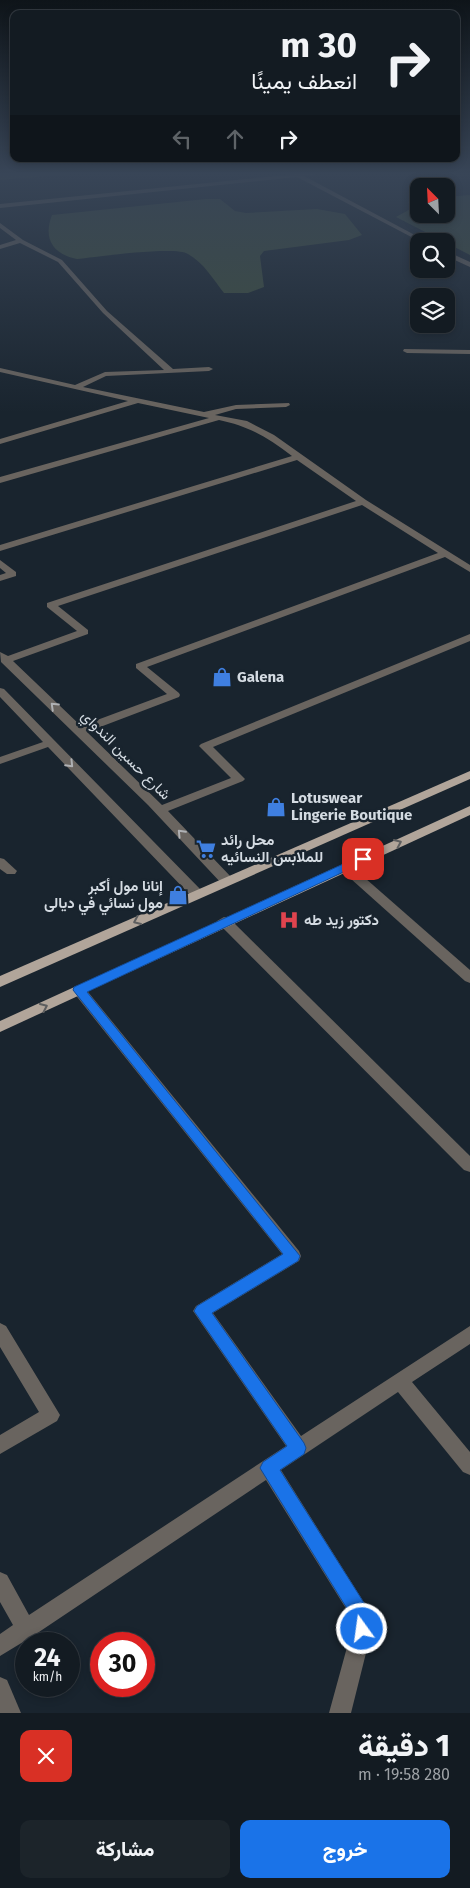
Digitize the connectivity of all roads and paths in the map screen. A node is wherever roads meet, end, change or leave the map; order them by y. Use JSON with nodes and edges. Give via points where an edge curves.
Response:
{"nodes":[{"id":1,"x":44,"y":253,"type":"edge"},
{"id":2,"x":455,"y":258,"type":"edge"},
{"id":3,"x":470,"y":265,"type":"edge"},
{"id":4,"x":407,"y":351,"type":"dead end"},
{"id":5,"x":470,"y":352,"type":"edge"},
{"id":6,"x":209,"y":369,"type":"dead end"},
{"id":7,"x":0,"y":370,"type":"edge"},
{"id":8,"x":171,"y":372,"type":"junction"},
{"id":9,"x":75,"y":388,"type":"junction"},
{"id":10,"x":138,"y":401,"type":"junction"},
{"id":11,"x":286,"y":405,"type":"dead end"},
{"id":12,"x":204,"y":414,"type":"junction"},
{"id":13,"x":221,"y":418,"type":"junction"},
{"id":14,"x":0,"y":442,"type":"edge"},
{"id":15,"x":298,"y":457,"type":"junction"},
{"id":16,"x":0,"y":480,"type":"edge"},
{"id":17,"x":363,"y":502,"type":"junction"},
{"id":18,"x":0,"y":548,"type":"edge"},
{"id":19,"x":446,"y":554,"type":"junction"},
{"id":20,"x":0,"y":563,"type":"edge"},
{"id":21,"x":470,"y":569,"type":"edge"},
{"id":22,"x":0,"y":578,"type":"edge"},
{"id":23,"x":470,"y":637,"type":"edge"},
{"id":24,"x":3,"y":657,"type":"edge"},
{"id":25,"x":0,"y":691,"type":"edge"},
{"id":26,"x":79,"y":731,"type":"junction"},
{"id":27,"x":50,"y":744,"type":"junction"},
{"id":28,"x":0,"y":761,"type":"edge"},
{"id":29,"x":470,"y":775,"type":"edge"},
{"id":30,"x":160,"y":810,"type":"junction"},
{"id":31,"x":470,"y":810,"type":"edge"},
{"id":32,"x":0,"y":862,"type":"edge"},
{"id":33,"x":345,"y":867,"type":"junction"},
{"id":34,"x":11,"y":871,"type":"dead end"},
{"id":35,"x":227,"y":881,"type":"junction"},
{"id":36,"x":197,"y":894,"type":"junction"},
{"id":37,"x":224,"y":921,"type":"junction"},
{"id":38,"x":470,"y":978,"type":"edge"},
{"id":39,"x":0,"y":982,"type":"edge"},
{"id":40,"x":79,"y":990,"type":"junction"},
{"id":41,"x":0,"y":1027,"type":"edge"},
{"id":42,"x":470,"y":1166,"type":"edge"},
{"id":43,"x":0,"y":1331,"type":"edge"},
{"id":44,"x":470,"y":1334,"type":"edge"},
{"id":45,"x":400,"y":1381,"type":"junction"},
{"id":46,"x":0,"y":1445,"type":"edge"},
{"id":47,"x":298,"y":1448,"type":"junction"},
{"id":48,"x":470,"y":1466,"type":"edge"},
{"id":49,"x":269,"y":1468,"type":"junction"},
{"id":50,"x":0,"y":1582,"type":"edge"},
{"id":51,"x":26,"y":1629,"type":"junction"},
{"id":52,"x":0,"y":1646,"type":"edge"},
{"id":53,"x":0,"y":1687,"type":"edge"},
{"id":54,"x":10,"y":1713,"type":"edge"},
{"id":55,"x":340,"y":1713,"type":"edge"}],
"edges":[{"from":1,"to":8,"type":"street","via":[[60,261],[105,312]]},
{"from":2,"to":3,"type":"street"},
{"from":4,"to":5,"type":"street"},
{"from":6,"to":8,"type":"street"},
{"from":7,"to":9,"type":"street"},
{"from":8,"to":9,"type":"street","via":[[105,374]]},
{"from":9,"to":10,"type":"street"},
{"from":10,"to":12,"type":"street"},
{"from":10,"to":14,"type":"street"},
{"from":11,"to":12,"type":"street","via":[[236,406]]},
{"from":12,"to":13,"type":"street"},
{"from":13,"to":15,"type":"street","via":[[244,423],[271,437]]},
{"from":13,"to":16,"type":"street"},
{"from":15,"to":17,"type":"street"},
{"from":15,"to":18,"type":"street"},
{"from":17,"to":19,"type":"street"},
{"from":17,"to":24,"type":"street","via":[[51,604],[84,632]]},
{"from":19,"to":21,"type":"street"},
{"from":19,"to":26,"type":"street","via":[[140,666],[175,695]]},
{"from":20,"to":22,"type":"street","via":[[13,574]]},
{"from":23,"to":30,"type":"street","via":[[205,746],[239,779]]},
{"from":26,"to":24,"type":"street","name":"شارع حسين الندواي","one_way":true},
{"from":25,"to":27,"type":"street"},
{"from":26,"to":30,"type":"street","name":"شارع حسين الندواي"},
{"from":27,"to":28,"type":"street"},
{"from":27,"to":36,"type":"street","one_way":true},
{"from":29,"to":35,"type":"main road"},
{"from":35,"to":30,"type":"street","name":"شارع حسين الندواي","one_way":true},
{"from":33,"to":31,"type":"main road","one_way":true},
{"from":32,"to":34,"type":"street"},
{"from":33,"to":37,"type":"main road"},
{"from":33,"to":38,"type":"street"},
{"from":35,"to":36,"type":"main road"},
{"from":36,"to":39,"type":"main road","one_way":true},
{"from":37,"to":40,"type":"main road"},
{"from":37,"to":42,"type":"street"},
{"from":41,"to":40,"type":"main road","one_way":true},
{"from":40,"to":47,"type":"street","via":[[293,1256],[202,1311]]},
{"from":43,"to":46,"type":"street","via":[[51,1415]]},
{"from":44,"to":45,"type":"street"},
{"from":45,"to":47,"type":"street"},
{"from":45,"to":48,"type":"street"},
{"from":47,"to":49,"type":"street"},
{"from":49,"to":51,"type":"street"},
{"from":49,"to":55,"type":"street","via":[[360,1612],[362,1629]]},
{"from":50,"to":51,"type":"street"},
{"from":51,"to":52,"type":"street"},
{"from":53,"to":54,"type":"street"}]}
